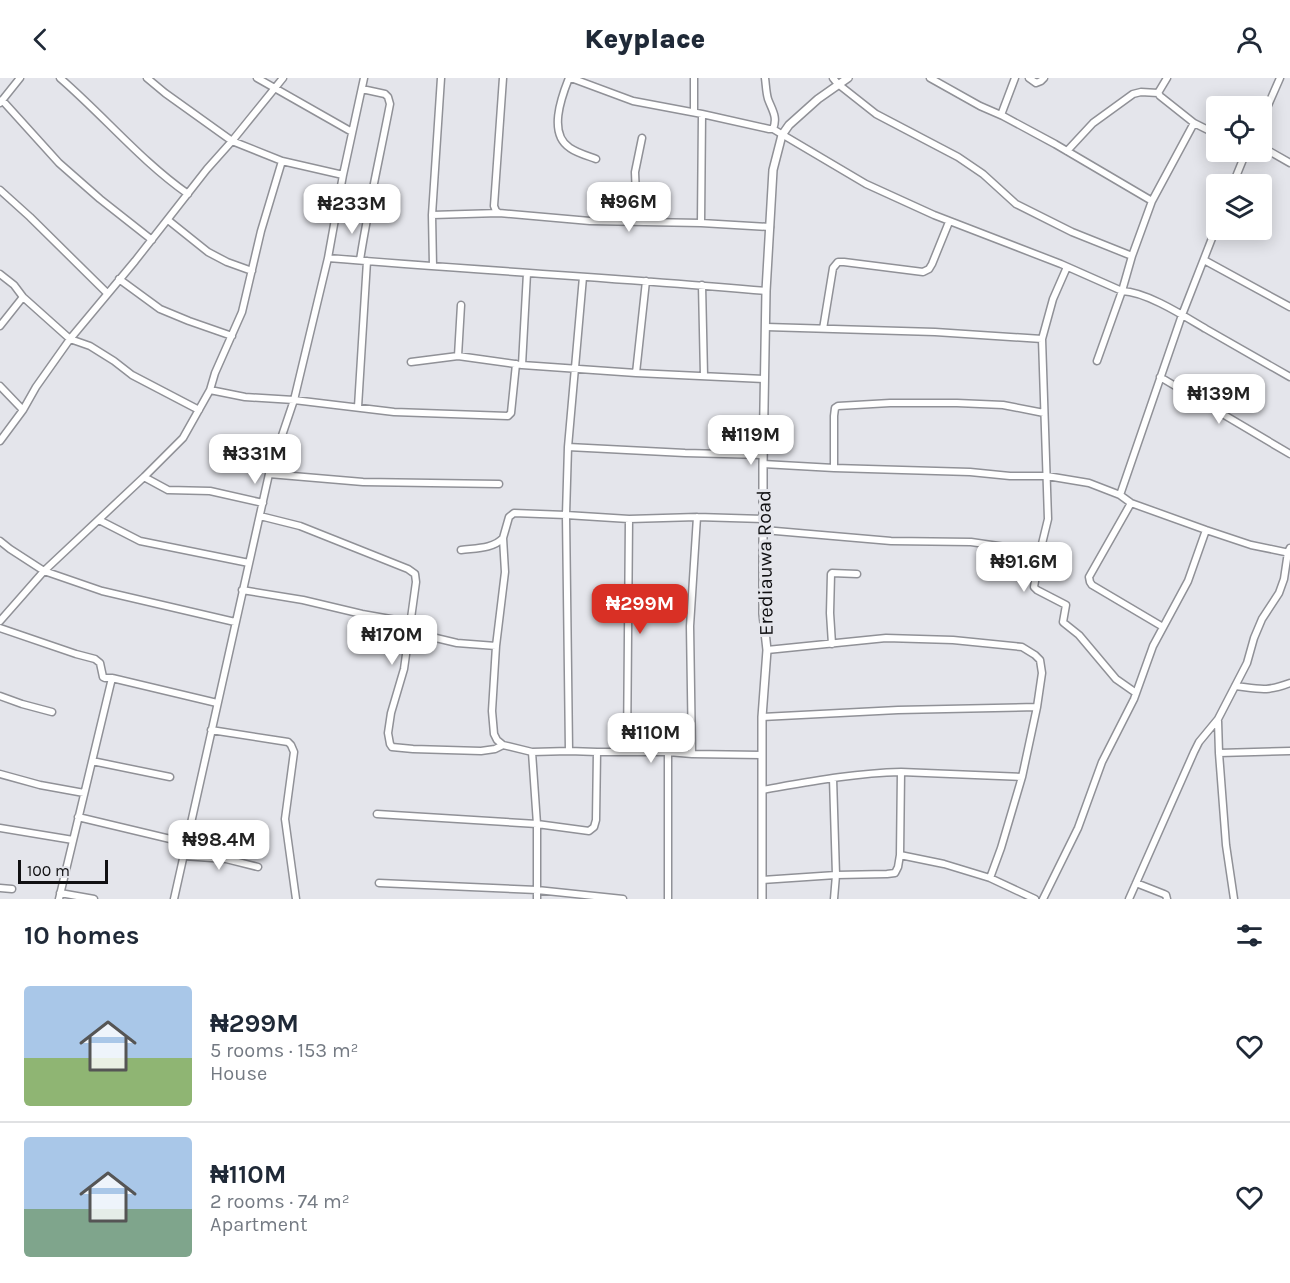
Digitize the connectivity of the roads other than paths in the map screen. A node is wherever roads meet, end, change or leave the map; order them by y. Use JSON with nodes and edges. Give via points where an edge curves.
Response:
{"nodes":[{"id":1,"x":20,"y":78,"type":"edge"},
{"id":2,"x":60,"y":78,"type":"edge"},
{"id":3,"x":147,"y":78,"type":"edge"},
{"id":4,"x":257,"y":78,"type":"edge"},
{"id":5,"x":283,"y":78,"type":"edge"},
{"id":6,"x":364,"y":78,"type":"edge"},
{"id":7,"x":441,"y":78,"type":"edge"},
{"id":8,"x":503,"y":78,"type":"edge"},
{"id":9,"x":570,"y":78,"type":"edge"},
{"id":10,"x":694,"y":78,"type":"edge"},
{"id":11,"x":765,"y":78,"type":"edge"},
{"id":12,"x":848,"y":78,"type":"edge"},
{"id":13,"x":930,"y":78,"type":"edge"},
{"id":14,"x":1015,"y":78,"type":"edge"},
{"id":15,"x":1029,"y":78,"type":"edge"},
{"id":16,"x":1044,"y":78,"type":"edge"},
{"id":17,"x":1167,"y":78,"type":"edge"},
{"id":18,"x":1281,"y":78,"type":"edge"},
{"id":19,"x":836,"y":81,"type":"edge"},
{"id":20,"x":275,"y":89,"type":"junction"},
{"id":21,"x":362,"y":89,"type":"junction"},
{"id":22,"x":1158,"y":93,"type":"junction"},
{"id":23,"x":1272,"y":97,"type":"edge"},
{"id":24,"x":1,"y":102,"type":"edge"},
{"id":25,"x":694,"y":112,"type":"junction"},
{"id":26,"x":702,"y":114,"type":"junction"},
{"id":27,"x":1001,"y":115,"type":"junction"},
{"id":28,"x":1194,"y":123,"type":"junction"},
{"id":29,"x":773,"y":129,"type":"junction"},
{"id":30,"x":1206,"y":129,"type":"edge"},
{"id":31,"x":352,"y":132,"type":"junction"},
{"id":32,"x":782,"y":135,"type":"junction"},
{"id":33,"x":642,"y":138,"type":"dead end"},
{"id":34,"x":232,"y":141,"type":"junction"},
{"id":35,"x":1067,"y":151,"type":"junction"},
{"id":36,"x":1272,"y":153,"type":"edge"},
{"id":37,"x":596,"y":159,"type":"dead end"},
{"id":38,"x":282,"y":161,"type":"junction"},
{"id":39,"x":1290,"y":163,"type":"edge"},
{"id":40,"x":343,"y":175,"type":"junction"},
{"id":41,"x":0,"y":190,"type":"edge"},
{"id":42,"x":188,"y":194,"type":"junction"},
{"id":43,"x":1152,"y":201,"type":"junction"},
{"id":44,"x":337,"y":210,"type":"junction"},
{"id":45,"x":367,"y":213,"type":"junction"},
{"id":46,"x":500,"y":213,"type":"junction"},
{"id":47,"x":432,"y":215,"type":"junction"},
{"id":48,"x":168,"y":220,"type":"junction"},
{"id":49,"x":637,"y":222,"type":"junction"},
{"id":50,"x":949,"y":222,"type":"junction"},
{"id":51,"x":700,"y":223,"type":"junction"},
{"id":52,"x":770,"y":227,"type":"junction"},
{"id":53,"x":152,"y":240,"type":"junction"},
{"id":54,"x":1212,"y":240,"type":"edge"},
{"id":55,"x":1132,"y":256,"type":"junction"},
{"id":56,"x":328,"y":258,"type":"junction"},
{"id":57,"x":360,"y":260,"type":"junction"},
{"id":58,"x":1204,"y":260,"type":"junction"},
{"id":59,"x":367,"y":261,"type":"junction"},
{"id":60,"x":433,"y":266,"type":"junction"},
{"id":61,"x":1067,"y":267,"type":"junction"},
{"id":62,"x":252,"y":271,"type":"junction"},
{"id":63,"x":527,"y":273,"type":"junction"},
{"id":64,"x":0,"y":274,"type":"edge"},
{"id":65,"x":582,"y":277,"type":"junction"},
{"id":66,"x":119,"y":279,"type":"junction"},
{"id":67,"x":646,"y":280,"type":"junction"},
{"id":68,"x":702,"y":285,"type":"junction"},
{"id":69,"x":766,"y":291,"type":"junction"},
{"id":70,"x":1122,"y":291,"type":"junction"},
{"id":71,"x":107,"y":293,"type":"junction"},
{"id":72,"x":23,"y":297,"type":"junction"},
{"id":73,"x":461,"y":305,"type":"dead end"},
{"id":74,"x":1290,"y":308,"type":"edge"},
{"id":75,"x":1182,"y":315,"type":"junction"},
{"id":76,"x":0,"y":326,"type":"edge"},
{"id":77,"x":766,"y":327,"type":"junction"},
{"id":78,"x":823,"y":329,"type":"junction"},
{"id":79,"x":232,"y":336,"type":"junction"},
{"id":80,"x":70,"y":339,"type":"junction"},
{"id":81,"x":1042,"y":339,"type":"junction"},
{"id":82,"x":458,"y":356,"type":"junction"},
{"id":83,"x":1097,"y":361,"type":"dead end"},
{"id":84,"x":411,"y":362,"type":"dead end"},
{"id":85,"x":519,"y":365,"type":"junction"},
{"id":86,"x":574,"y":369,"type":"junction"},
{"id":87,"x":636,"y":373,"type":"junction"},
{"id":88,"x":704,"y":376,"type":"junction"},
{"id":89,"x":1160,"y":377,"type":"junction"},
{"id":90,"x":1290,"y":377,"type":"edge"},
{"id":91,"x":764,"y":379,"type":"junction"},
{"id":92,"x":0,"y":386,"type":"edge"},
{"id":93,"x":210,"y":390,"type":"junction"},
{"id":94,"x":294,"y":400,"type":"junction"},
{"id":95,"x":358,"y":407,"type":"junction"},
{"id":96,"x":23,"y":410,"type":"junction"},
{"id":97,"x":199,"y":410,"type":"junction"},
{"id":98,"x":1044,"y":413,"type":"junction"},
{"id":99,"x":0,"y":441,"type":"edge"},
{"id":100,"x":568,"y":447,"type":"junction"},
{"id":101,"x":763,"y":454,"type":"junction"},
{"id":102,"x":1290,"y":454,"type":"edge"},
{"id":103,"x":763,"y":464,"type":"junction"},
{"id":104,"x":834,"y":468,"type":"junction"},
{"id":105,"x":269,"y":474,"type":"junction"},
{"id":106,"x":1047,"y":476,"type":"junction"},
{"id":107,"x":144,"y":477,"type":"junction"},
{"id":108,"x":499,"y":484,"type":"dead end"},
{"id":109,"x":1120,"y":495,"type":"junction"},
{"id":110,"x":1131,"y":502,"type":"junction"},
{"id":111,"x":263,"y":503,"type":"junction"},
{"id":112,"x":566,"y":514,"type":"junction"},
{"id":113,"x":260,"y":516,"type":"junction"},
{"id":114,"x":698,"y":517,"type":"junction"},
{"id":115,"x":629,"y":519,"type":"junction"},
{"id":116,"x":764,"y":519,"type":"junction"},
{"id":117,"x":99,"y":520,"type":"junction"},
{"id":118,"x":764,"y":530,"type":"junction"},
{"id":119,"x":1206,"y":530,"type":"junction"},
{"id":120,"x":503,"y":538,"type":"junction"},
{"id":121,"x":0,"y":541,"type":"edge"},
{"id":122,"x":461,"y":550,"type":"dead end"},
{"id":123,"x":1289,"y":551,"type":"edge"},
{"id":124,"x":1040,"y":552,"type":"junction"},
{"id":125,"x":249,"y":563,"type":"junction"},
{"id":126,"x":44,"y":571,"type":"junction"},
{"id":127,"x":857,"y":574,"type":"dead end"},
{"id":128,"x":242,"y":590,"type":"junction"},
{"id":129,"x":0,"y":621,"type":"edge"},
{"id":130,"x":235,"y":622,"type":"junction"},
{"id":131,"x":410,"y":627,"type":"junction"},
{"id":132,"x":1163,"y":627,"type":"junction"},
{"id":133,"x":0,"y":628,"type":"edge"},
{"id":134,"x":832,"y":644,"type":"junction"},
{"id":135,"x":496,"y":646,"type":"junction"},
{"id":136,"x":767,"y":650,"type":"junction"},
{"id":137,"x":112,"y":678,"type":"junction"},
{"id":138,"x":1290,"y":682,"type":"edge"},
{"id":139,"x":1235,"y":686,"type":"junction"},
{"id":140,"x":1136,"y":693,"type":"junction"},
{"id":141,"x":0,"y":696,"type":"edge"},
{"id":142,"x":217,"y":703,"type":"junction"},
{"id":143,"x":1037,"y":707,"type":"junction"},
{"id":144,"x":52,"y":712,"type":"dead end"},
{"id":145,"x":762,"y":717,"type":"junction"},
{"id":146,"x":1218,"y":719,"type":"junction"},
{"id":147,"x":211,"y":730,"type":"junction"},
{"id":148,"x":503,"y":745,"type":"junction"},
{"id":149,"x":569,"y":751,"type":"junction"},
{"id":150,"x":627,"y":751,"type":"junction"},
{"id":151,"x":1290,"y":751,"type":"edge"},
{"id":152,"x":532,"y":752,"type":"junction"},
{"id":153,"x":597,"y":752,"type":"junction"},
{"id":154,"x":668,"y":752,"type":"junction"},
{"id":155,"x":1219,"y":753,"type":"junction"},
{"id":156,"x":692,"y":754,"type":"junction"},
{"id":157,"x":762,"y":755,"type":"junction"},
{"id":158,"x":92,"y":761,"type":"junction"},
{"id":159,"x":901,"y":772,"type":"junction"},
{"id":160,"x":0,"y":774,"type":"edge"},
{"id":161,"x":170,"y":777,"type":"dead end"},
{"id":162,"x":1022,"y":777,"type":"junction"},
{"id":163,"x":833,"y":778,"type":"junction"},
{"id":164,"x":762,"y":790,"type":"junction"},
{"id":165,"x":84,"y":793,"type":"junction"},
{"id":166,"x":376,"y":814,"type":"dead end"},
{"id":167,"x":78,"y":817,"type":"junction"},
{"id":168,"x":537,"y":824,"type":"junction"},
{"id":169,"x":0,"y":828,"type":"edge"},
{"id":170,"x":73,"y":840,"type":"junction"},
{"id":171,"x":187,"y":843,"type":"junction"},
{"id":172,"x":900,"y":855,"type":"junction"},
{"id":173,"x":184,"y":856,"type":"junction"},
{"id":174,"x":258,"y":867,"type":"dead end"},
{"id":175,"x":836,"y":875,"type":"junction"},
{"id":176,"x":990,"y":878,"type":"junction"},
{"id":177,"x":762,"y":880,"type":"junction"},
{"id":178,"x":379,"y":883,"type":"dead end"},
{"id":179,"x":1136,"y":883,"type":"junction"},
{"id":180,"x":0,"y":888,"type":"edge"},
{"id":181,"x":12,"y":889,"type":"dead end"},
{"id":182,"x":537,"y":890,"type":"junction"},
{"id":183,"x":60,"y":896,"type":"edge"},
{"id":184,"x":94,"y":899,"type":"edge"},
{"id":185,"x":174,"y":899,"type":"edge"},
{"id":186,"x":296,"y":899,"type":"edge"},
{"id":187,"x":537,"y":899,"type":"edge"},
{"id":188,"x":623,"y":899,"type":"edge"},
{"id":189,"x":668,"y":899,"type":"edge"},
{"id":190,"x":762,"y":899,"type":"edge"},
{"id":191,"x":834,"y":899,"type":"edge"},
{"id":192,"x":1035,"y":899,"type":"edge"},
{"id":193,"x":1043,"y":899,"type":"edge"},
{"id":194,"x":1129,"y":899,"type":"edge"},
{"id":195,"x":1167,"y":899,"type":"edge"},
{"id":196,"x":1234,"y":899,"type":"edge"}],
"edges":[{"from":1,"to":24,"type":"street"},
{"from":2,"to":42,"type":"street","via":[[152,166]]},
{"from":3,"to":34,"type":"street"},
{"from":4,"to":20,"type":"street"},
{"from":5,"to":20,"type":"street"},
{"from":6,"to":21,"type":"street"},
{"from":7,"to":47,"type":"street"},
{"from":8,"to":46,"type":"street","via":[[494,206]]},
{"from":9,"to":25,"type":"street","via":[[633,101]]},
{"from":9,"to":37,"type":"street","via":[[559,109],[558,131],[570,149]]},
{"from":10,"to":25,"type":"street"},
{"from":11,"to":29,"type":"street","via":[[775,116]]},
{"from":12,"to":19,"type":"street","name":"Erediauwa Road"},
{"from":13,"to":27,"type":"street"},
{"from":14,"to":27,"type":"street"},
{"from":15,"to":16,"type":"street","via":[[1036,83]]},
{"from":17,"to":22,"type":"street"},
{"from":18,"to":23,"type":"street"},
{"from":19,"to":32,"type":"street","name":"Erediauwa Road"},
{"from":19,"to":55,"type":"street","via":[[876,114],[966,162],[1016,204]]},
{"from":20,"to":31,"type":"street"},
{"from":20,"to":34,"type":"street"},
{"from":21,"to":31,"type":"street"},
{"from":21,"to":45,"type":"street","via":[[385,94],[390,104]]},
{"from":22,"to":28,"type":"street"},
{"from":22,"to":35,"type":"street","via":[[1132,94],[1093,123]]},
{"from":24,"to":53,"type":"street","via":[[59,163]]},
{"from":25,"to":26,"type":"street"},
{"from":26,"to":29,"type":"street"},
{"from":26,"to":51,"type":"street"},
{"from":27,"to":35,"type":"street"},
{"from":28,"to":30,"type":"street"},
{"from":28,"to":43,"type":"street"},
{"from":29,"to":32,"type":"street"},
{"from":31,"to":40,"type":"street"},
{"from":32,"to":50,"type":"street","via":[[866,183]]},
{"from":32,"to":52,"type":"street","name":"Erediauwa Road","via":[[773,170]]},
{"from":33,"to":49,"type":"street","via":[[635,172]]},
{"from":34,"to":38,"type":"street"},
{"from":34,"to":42,"type":"street"},
{"from":35,"to":43,"type":"street"},
{"from":36,"to":39,"type":"street"},
{"from":38,"to":40,"type":"street"},
{"from":38,"to":62,"type":"street"},
{"from":40,"to":44,"type":"street"},
{"from":41,"to":71,"type":"street"},
{"from":42,"to":48,"type":"street"},
{"from":43,"to":55,"type":"street"},
{"from":44,"to":45,"type":"street"},
{"from":44,"to":56,"type":"street"},
{"from":45,"to":57,"type":"street"},
{"from":46,"to":47,"type":"street"},
{"from":46,"to":49,"type":"street"},
{"from":47,"to":60,"type":"street"},
{"from":48,"to":53,"type":"street"},
{"from":48,"to":62,"type":"street","via":[[208,252]]},
{"from":49,"to":51,"type":"street"},
{"from":50,"to":61,"type":"street"},
{"from":50,"to":78,"type":"street","via":[[932,264],[923,272],[838,262],[833,268]]},
{"from":51,"to":52,"type":"street"},
{"from":52,"to":69,"type":"street","name":"Erediauwa Road"},
{"from":53,"to":66,"type":"street"},
{"from":54,"to":58,"type":"street"},
{"from":55,"to":70,"type":"street"},
{"from":56,"to":57,"type":"street"},
{"from":56,"to":94,"type":"street"},
{"from":57,"to":59,"type":"street"},
{"from":58,"to":74,"type":"street"},
{"from":58,"to":75,"type":"street"},
{"from":59,"to":60,"type":"street"},
{"from":59,"to":95,"type":"street"},
{"from":60,"to":63,"type":"street"},
{"from":61,"to":70,"type":"street"},
{"from":61,"to":81,"type":"street"},
{"from":62,"to":79,"type":"street"},
{"from":63,"to":65,"type":"street"},
{"from":63,"to":85,"type":"street"},
{"from":64,"to":72,"type":"street"},
{"from":65,"to":67,"type":"street"},
{"from":65,"to":86,"type":"street"},
{"from":66,"to":71,"type":"street"},
{"from":66,"to":79,"type":"street","via":[[160,309]]},
{"from":67,"to":68,"type":"street"},
{"from":67,"to":87,"type":"street"},
{"from":68,"to":69,"type":"street"},
{"from":68,"to":88,"type":"street"},
{"from":69,"to":77,"type":"street","name":"Erediauwa Road"},
{"from":70,"to":75,"type":"street","via":[[1144,296]]},
{"from":70,"to":83,"type":"street"},
{"from":71,"to":80,"type":"street"},
{"from":72,"to":76,"type":"street"},
{"from":72,"to":80,"type":"street"},
{"from":73,"to":82,"type":"street"},
{"from":75,"to":89,"type":"street"},
{"from":75,"to":90,"type":"street"},
{"from":77,"to":78,"type":"street"},
{"from":77,"to":91,"type":"street","name":"Erediauwa Road"},
{"from":78,"to":81,"type":"street"},
{"from":79,"to":93,"type":"street"},
{"from":80,"to":96,"type":"street"},
{"from":80,"to":97,"type":"street","via":[[90,346],[132,375]]},
{"from":81,"to":98,"type":"street"},
{"from":82,"to":84,"type":"street"},
{"from":82,"to":85,"type":"street"},
{"from":85,"to":86,"type":"street"},
{"from":85,"to":95,"type":"street","via":[[508,416]]},
{"from":86,"to":87,"type":"street"},
{"from":86,"to":100,"type":"street"},
{"from":87,"to":88,"type":"street"},
{"from":88,"to":91,"type":"street"},
{"from":89,"to":102,"type":"street"},
{"from":89,"to":109,"type":"street"},
{"from":91,"to":101,"type":"street","name":"Erediauwa Road"},
{"from":92,"to":96,"type":"street"},
{"from":93,"to":94,"type":"street"},
{"from":93,"to":97,"type":"street"},
{"from":94,"to":95,"type":"street"},
{"from":94,"to":105,"type":"street"},
{"from":96,"to":99,"type":"street"},
{"from":97,"to":107,"type":"street","via":[[183,438]]},
{"from":98,"to":104,"type":"street","via":[[1003,405],[957,403],[838,406],[834,416]]},
{"from":98,"to":106,"type":"street"},
{"from":100,"to":101,"type":"street"},
{"from":100,"to":112,"type":"street"},
{"from":101,"to":103,"type":"street","name":"Erediauwa Road"},
{"from":103,"to":104,"type":"street"},
{"from":103,"to":116,"type":"street","name":"Erediauwa Road"},
{"from":104,"to":106,"type":"street"},
{"from":105,"to":108,"type":"street","via":[[363,482]]},
{"from":105,"to":111,"type":"street"},
{"from":106,"to":109,"type":"street","via":[[1089,483]]},
{"from":106,"to":124,"type":"street","via":[[1048,519]]},
{"from":107,"to":111,"type":"street","via":[[168,490],[210,491]]},
{"from":107,"to":117,"type":"street"},
{"from":109,"to":110,"type":"street"},
{"from":110,"to":119,"type":"street"},
{"from":110,"to":132,"type":"street","via":[[1089,577],[1090,582]]},
{"from":111,"to":113,"type":"street"},
{"from":112,"to":115,"type":"street"},
{"from":112,"to":120,"type":"street","via":[[514,513]]},
{"from":112,"to":149,"type":"street"},
{"from":113,"to":125,"type":"street"},
{"from":113,"to":131,"type":"street","via":[[300,526],[413,572],[416,582]]},
{"from":114,"to":115,"type":"street"},
{"from":114,"to":116,"type":"street"},
{"from":114,"to":156,"type":"street","via":[[690,626]]},
{"from":115,"to":150,"type":"street"},
{"from":116,"to":118,"type":"street","name":"Erediauwa Road"},
{"from":117,"to":125,"type":"street","via":[[140,541]]},
{"from":117,"to":126,"type":"street"},
{"from":118,"to":124,"type":"street","via":[[891,541],[971,542]]},
{"from":118,"to":136,"type":"street","name":"Erediauwa Road"},
{"from":119,"to":123,"type":"street","via":[[1251,545]]},
{"from":119,"to":132,"type":"street","via":[[1188,581]]},
{"from":120,"to":122,"type":"street","via":[[492,546]]},
{"from":120,"to":135,"type":"street","via":[[505,572]]},
{"from":121,"to":126,"type":"street"},
{"from":123,"to":139,"type":"street","via":[[1280,593],[1262,619]]},
{"from":124,"to":140,"type":"street","via":[[1034,587],[1066,604],[1063,622],[1116,678]]},
{"from":125,"to":128,"type":"street"},
{"from":126,"to":129,"type":"street"},
{"from":126,"to":130,"type":"street","via":[[102,591]]},
{"from":127,"to":134,"type":"street","via":[[831,574]]},
{"from":128,"to":130,"type":"street"},
{"from":128,"to":131,"type":"street","via":[[396,620]]},
{"from":130,"to":142,"type":"street"},
{"from":131,"to":135,"type":"street","via":[[457,644]]},
{"from":131,"to":148,"type":"street","via":[[404,669],[391,713],[388,733],[392,747],[481,751]]},
{"from":132,"to":140,"type":"street"},
{"from":133,"to":137,"type":"street","via":[[95,659],[103,677]]},
{"from":134,"to":136,"type":"street"},
{"from":134,"to":143,"type":"street","via":[[886,638],[1022,647],[1040,660]]},
{"from":135,"to":148,"type":"street","via":[[492,711],[494,734]]},
{"from":136,"to":145,"type":"street","name":"Erediauwa Road"},
{"from":137,"to":142,"type":"street"},
{"from":137,"to":158,"type":"street"},
{"from":138,"to":139,"type":"street","via":[[1266,690]]},
{"from":139,"to":146,"type":"street"},
{"from":140,"to":193,"type":"street"},
{"from":141,"to":144,"type":"street"},
{"from":142,"to":147,"type":"street"},
{"from":143,"to":145,"type":"street"},
{"from":143,"to":162,"type":"street"},
{"from":145,"to":157,"type":"street","name":"Erediauwa Road"},
{"from":146,"to":155,"type":"street"},
{"from":146,"to":179,"type":"street","via":[[1198,742]]},
{"from":147,"to":171,"type":"street"},
{"from":147,"to":186,"type":"street","via":[[291,745],[294,752],[285,819]]},
{"from":148,"to":152,"type":"street"},
{"from":149,"to":152,"type":"street"},
{"from":149,"to":153,"type":"street"},
{"from":150,"to":153,"type":"street"},
{"from":150,"to":154,"type":"street"},
{"from":151,"to":155,"type":"street"},
{"from":152,"to":168,"type":"street"},
{"from":153,"to":168,"type":"street","via":[[594,827],[589,831]]},
{"from":154,"to":156,"type":"street"},
{"from":154,"to":189,"type":"street"},
{"from":155,"to":196,"type":"street"},
{"from":156,"to":157,"type":"street"},
{"from":157,"to":164,"type":"street","name":"Erediauwa Road"},
{"from":158,"to":161,"type":"street"},
{"from":158,"to":165,"type":"street"},
{"from":159,"to":162,"type":"street"},
{"from":159,"to":163,"type":"street"},
{"from":159,"to":172,"type":"street"},
{"from":160,"to":165,"type":"street"},
{"from":162,"to":176,"type":"street"},
{"from":163,"to":164,"type":"street"},
{"from":163,"to":175,"type":"street"},
{"from":164,"to":177,"type":"street","name":"Erediauwa Road"},
{"from":165,"to":167,"type":"street"},
{"from":166,"to":168,"type":"street"},
{"from":167,"to":170,"type":"street"},
{"from":167,"to":171,"type":"street"},
{"from":168,"to":182,"type":"street"},
{"from":169,"to":170,"type":"street"},
{"from":170,"to":183,"type":"street"},
{"from":171,"to":173,"type":"street"},
{"from":172,"to":175,"type":"street","via":[[895,873]]},
{"from":172,"to":176,"type":"street"},
{"from":173,"to":174,"type":"street","via":[[226,859]]},
{"from":173,"to":185,"type":"street"},
{"from":175,"to":177,"type":"street"},
{"from":175,"to":191,"type":"street"},
{"from":176,"to":192,"type":"street"},
{"from":177,"to":190,"type":"street","name":"Erediauwa Road"},
{"from":178,"to":182,"type":"street"},
{"from":179,"to":194,"type":"street"},
{"from":179,"to":195,"type":"street","via":[[1166,895]]},
{"from":180,"to":181,"type":"street"},
{"from":182,"to":187,"type":"street"},
{"from":182,"to":188,"type":"street"},
{"from":183,"to":184,"type":"street"}]}
